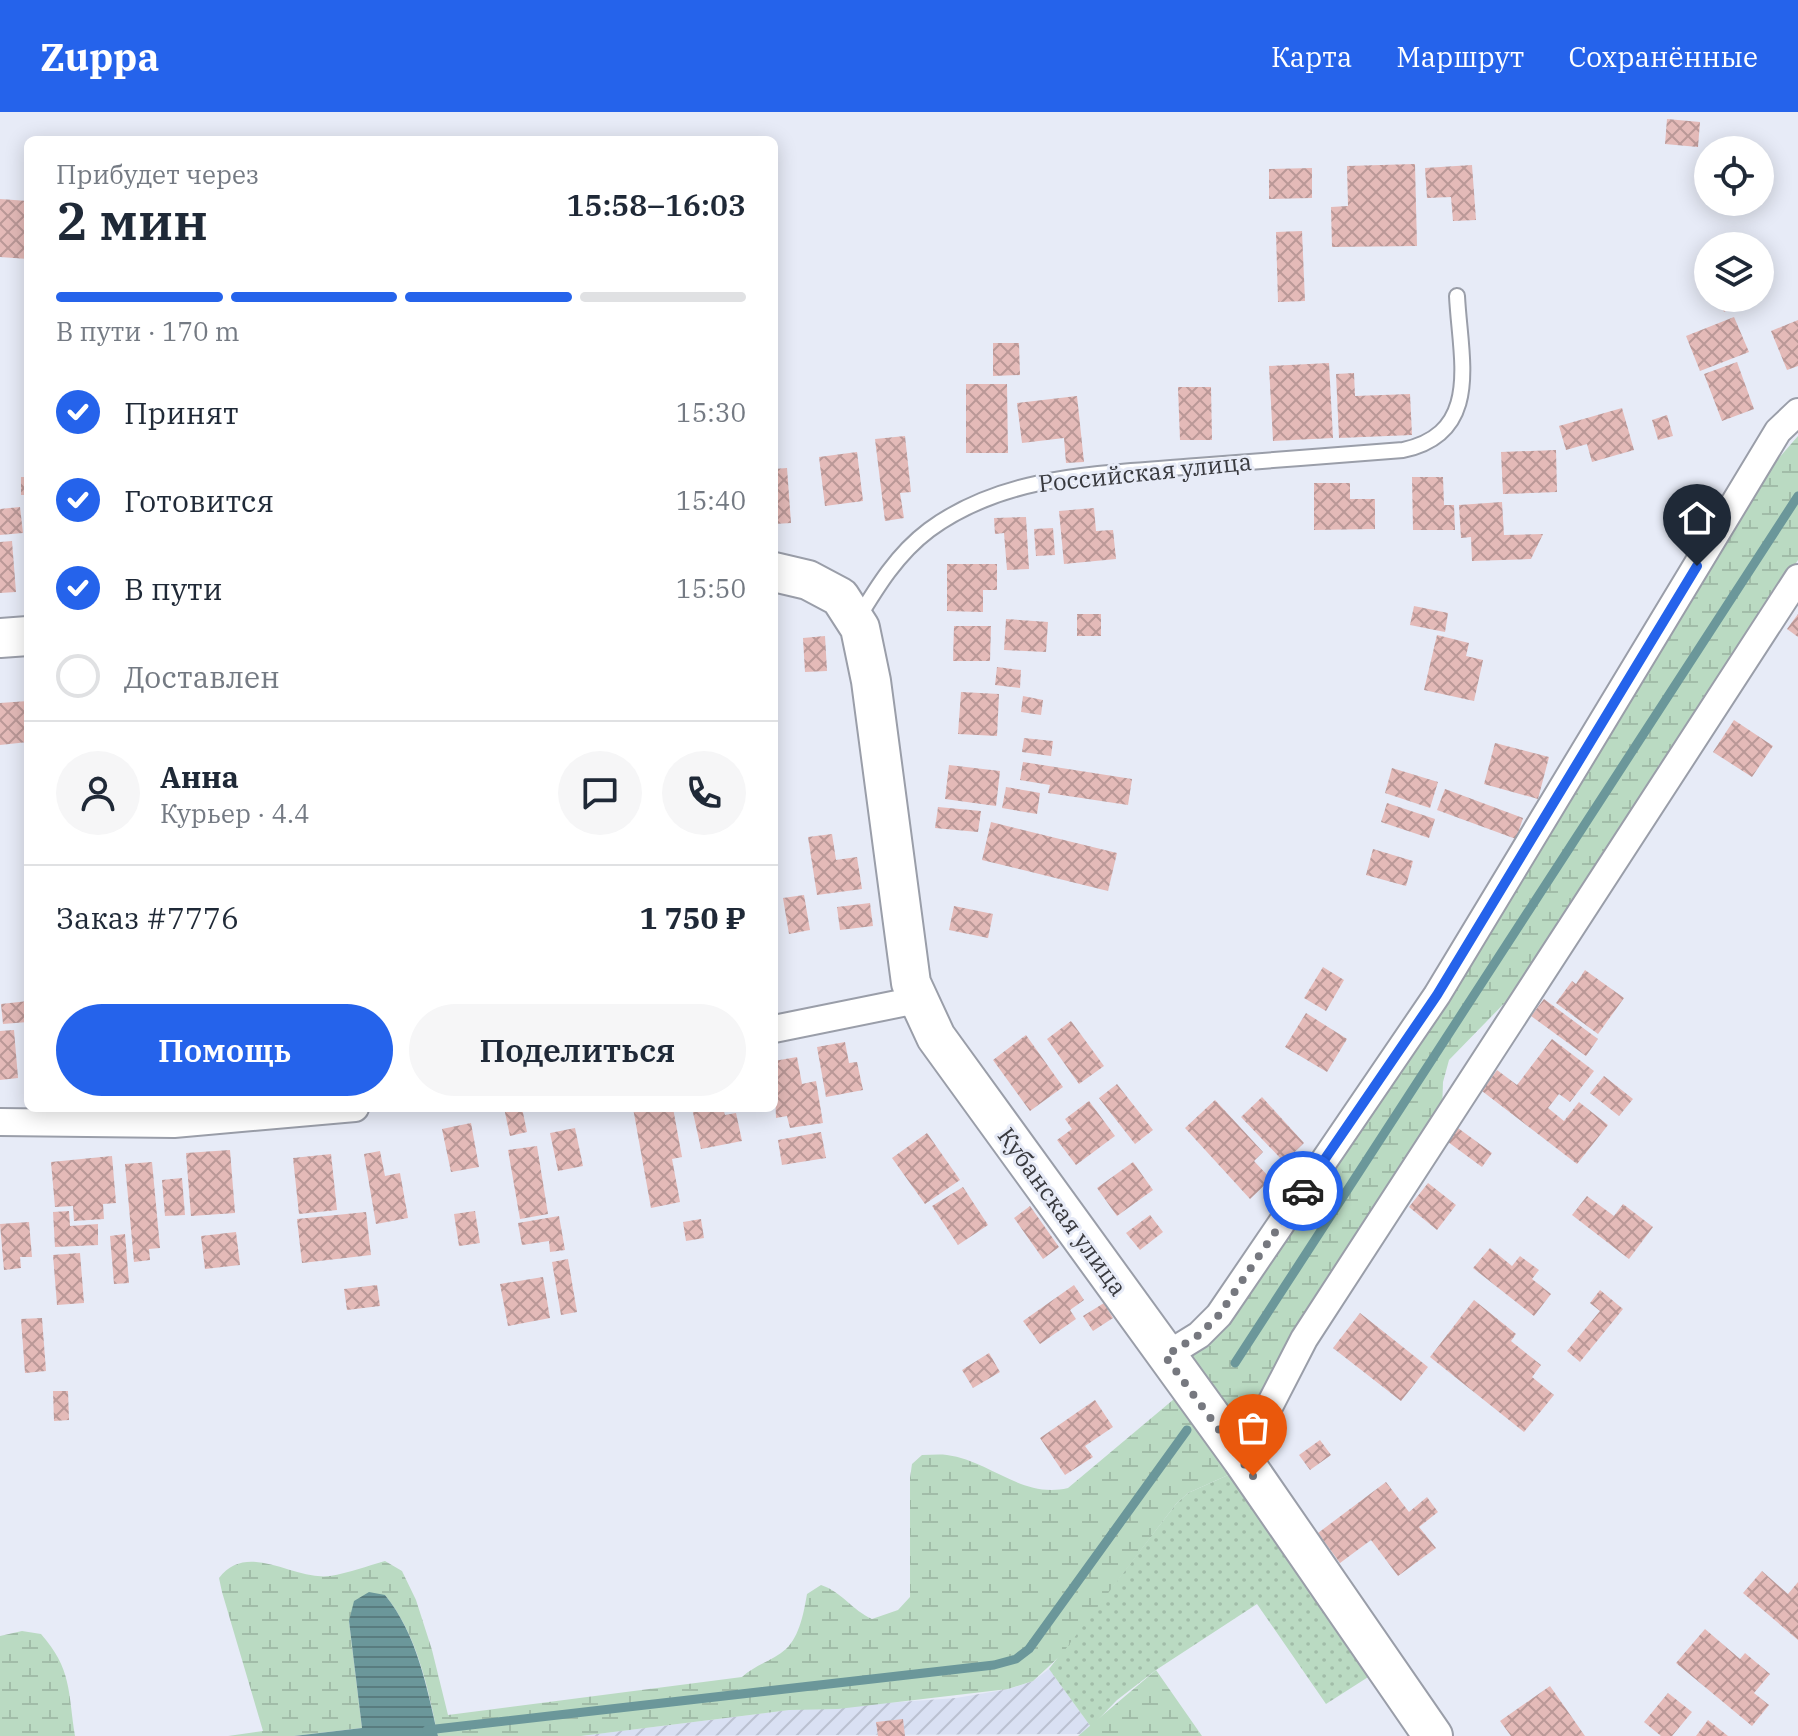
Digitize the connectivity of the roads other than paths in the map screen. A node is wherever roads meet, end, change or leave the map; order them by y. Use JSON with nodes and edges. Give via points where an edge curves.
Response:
{"nodes":[{"id":1,"x":1457,"y":296,"type":"dead end"},
{"id":2,"x":1798,"y":412,"type":"edge"},
{"id":3,"x":778,"y":573,"type":"edge"},
{"id":4,"x":1798,"y":578,"type":"edge"},
{"id":5,"x":856,"y":621,"type":"junction"},
{"id":6,"x":24,"y":636,"type":"edge"},
{"id":7,"x":0,"y":638,"type":"edge"},
{"id":8,"x":917,"y":1000,"type":"junction"},
{"id":9,"x":778,"y":1028,"type":"edge"},
{"id":10,"x":310,"y":1112,"type":"edge"},
{"id":11,"x":0,"y":1122,"type":"edge"},
{"id":12,"x":1165,"y":1356,"type":"junction"},
{"id":13,"x":1242,"y":1459,"type":"junction"},
{"id":14,"x":1433,"y":1736,"type":"edge"}],
"edges":[{"from":1,"to":5,"type":"lane","name":"Российская улица","via":[[1462,395],[1458,413],[1431,441],[1403,450],[1087,475],[1013,489],[928,531],[879,583]]},
{"from":2,"to":12,"type":"street","via":[[1778,431],[1437,995],[1219,1315]]},
{"from":3,"to":5,"type":"street","via":[[808,580],[840,597]]},
{"from":4,"to":13,"type":"street","via":[[1304,1339]]},
{"from":5,"to":8,"type":"street","name":"Кубанская улица","via":[[871,681],[904,945]]},
{"from":6,"to":7,"type":"street"},
{"from":8,"to":9,"type":"street"},
{"from":8,"to":12,"type":"street","name":"Кубанская улица","via":[[936,1037]]},
{"from":10,"to":11,"type":"street","via":[[174,1124]]},
{"from":12,"to":13,"type":"street","name":"Кубанская улица"},
{"from":13,"to":14,"type":"street","name":"Кубанская улица"}]}
